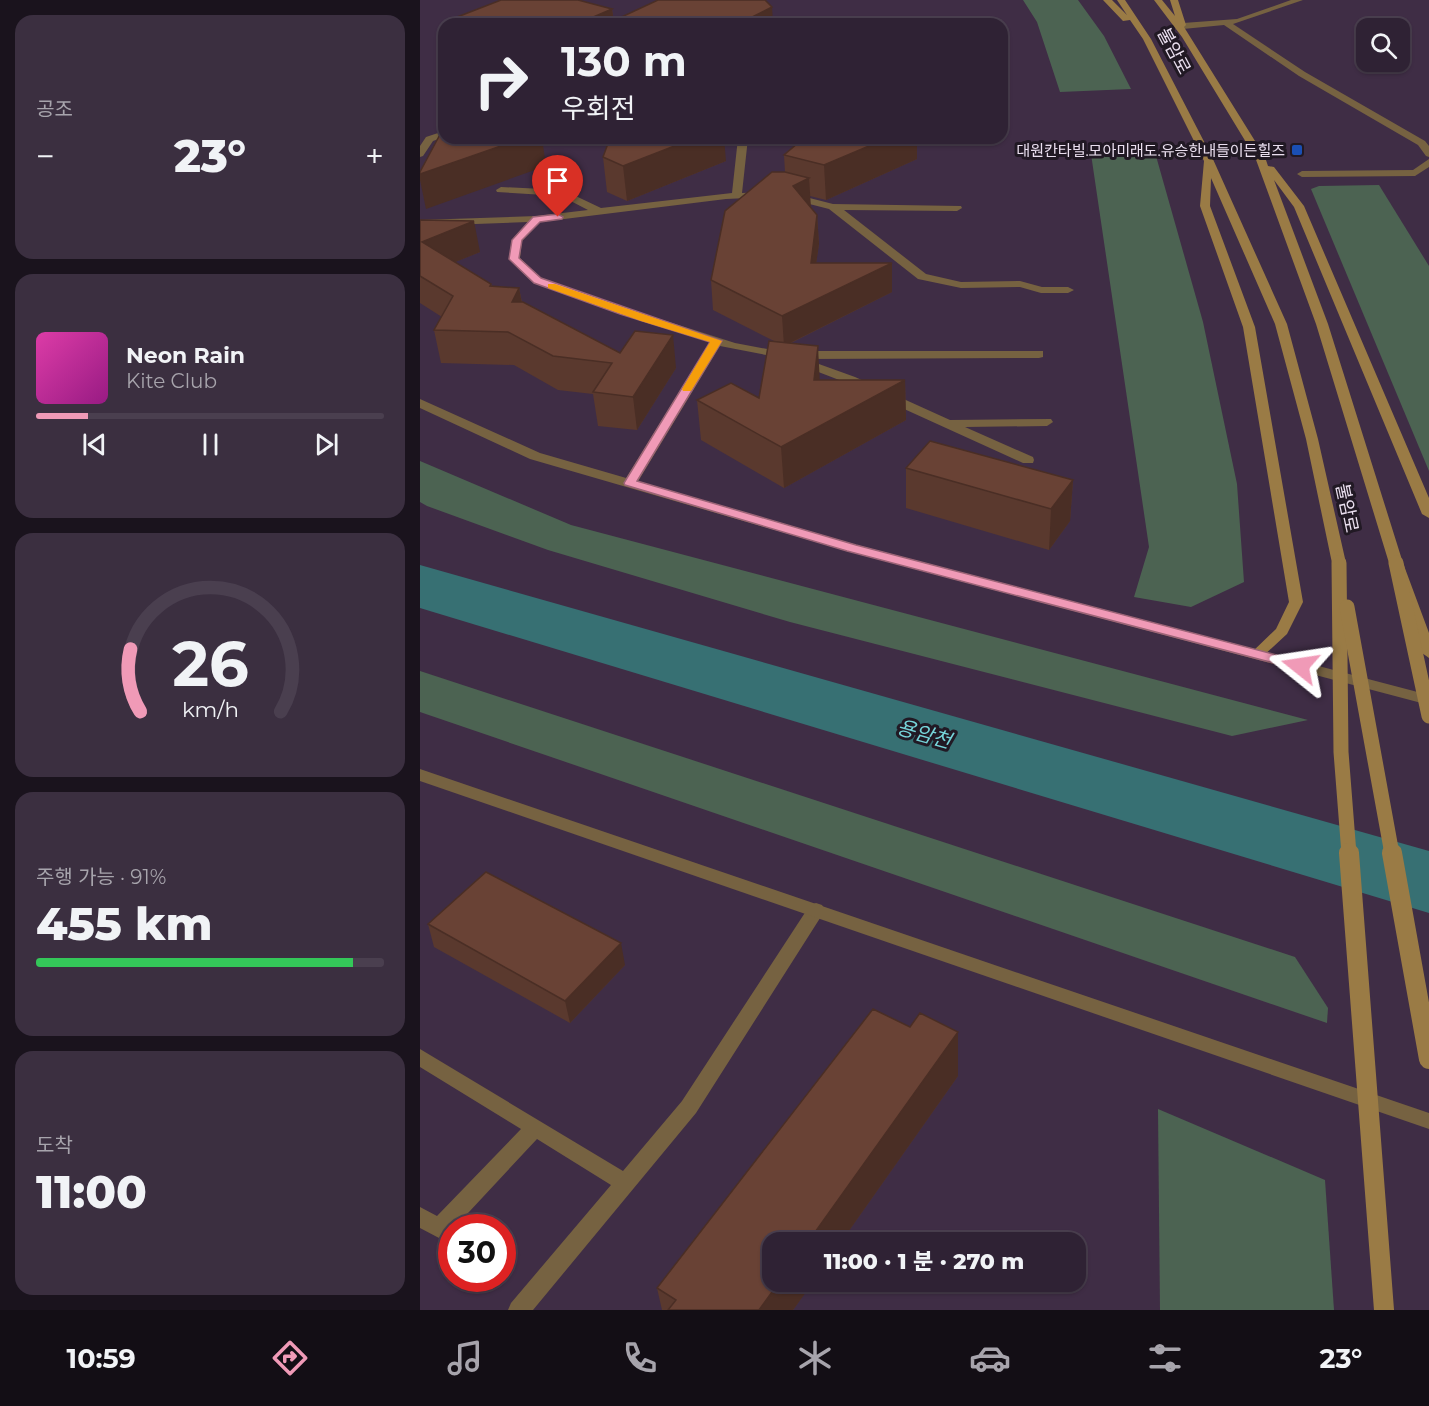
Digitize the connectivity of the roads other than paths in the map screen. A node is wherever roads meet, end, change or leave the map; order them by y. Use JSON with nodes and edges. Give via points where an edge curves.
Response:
{"nodes":[{"id":1,"x":1107,"y":0,"type":"edge"},
{"id":2,"x":1121,"y":0,"type":"edge"},
{"id":3,"x":1158,"y":0,"type":"edge"},
{"id":4,"x":1174,"y":0,"type":"edge"},
{"id":5,"x":1299,"y":0,"type":"edge"},
{"id":6,"x":1226,"y":22,"type":"junction"},
{"id":7,"x":1184,"y":31,"type":"junction"},
{"id":8,"x":1147,"y":39,"type":"junction"},
{"id":9,"x":438,"y":136,"type":"edge"},
{"id":10,"x":742,"y":144,"type":"edge"},
{"id":11,"x":420,"y":154,"type":"edge"},
{"id":12,"x":1429,"y":154,"type":"edge"},
{"id":13,"x":1260,"y":157,"type":"junction"},
{"id":14,"x":1207,"y":158,"type":"junction"},
{"id":15,"x":1429,"y":162,"type":"edge"},
{"id":16,"x":1302,"y":174,"type":"dead end"},
{"id":17,"x":501,"y":190,"type":"edge"},
{"id":18,"x":737,"y":196,"type":"junction"},
{"id":19,"x":833,"y":207,"type":"junction"},
{"id":20,"x":957,"y":208,"type":"dead end"},
{"id":21,"x":601,"y":212,"type":"junction"},
{"id":22,"x":537,"y":219,"type":"junction"},
{"id":23,"x":420,"y":223,"type":"edge"},
{"id":24,"x":1068,"y":290,"type":"dead end"},
{"id":25,"x":717,"y":341,"type":"junction"},
{"id":26,"x":1039,"y":354,"type":"dead end"},
{"id":27,"x":785,"y":355,"type":"junction"},
{"id":28,"x":420,"y":403,"type":"edge"},
{"id":29,"x":1047,"y":422,"type":"dead end"},
{"id":30,"x":948,"y":423,"type":"junction"},
{"id":31,"x":1028,"y":460,"type":"dead end"},
{"id":32,"x":630,"y":483,"type":"junction"},
{"id":33,"x":1429,"y":514,"type":"edge"},
{"id":34,"x":1339,"y":562,"type":"junction"},
{"id":35,"x":1396,"y":563,"type":"junction"},
{"id":36,"x":1429,"y":653,"type":"edge"},
{"id":37,"x":1257,"y":654,"type":"junction"},
{"id":38,"x":1429,"y":700,"type":"edge"},
{"id":39,"x":1429,"y":716,"type":"edge"},
{"id":40,"x":420,"y":775,"type":"edge"},
{"id":41,"x":816,"y":910,"type":"junction"},
{"id":42,"x":420,"y":1057,"type":"edge"},
{"id":43,"x":1429,"y":1059,"type":"edge"},
{"id":44,"x":1429,"y":1121,"type":"edge"},
{"id":45,"x":535,"y":1128,"type":"junction"},
{"id":46,"x":626,"y":1183,"type":"junction"},
{"id":47,"x":420,"y":1216,"type":"edge"},
{"id":48,"x":519,"y":1310,"type":"edge"},
{"id":49,"x":1384,"y":1310,"type":"edge"}],
"edges":[{"from":1,"to":8,"type":"street"},
{"from":2,"to":8,"type":"street","name":"불암로"},
{"from":3,"to":7,"type":"street","name":"불암로"},
{"from":4,"to":7,"type":"street"},
{"from":5,"to":6,"type":"street"},
{"from":6,"to":7,"type":"street"},
{"from":6,"to":12,"type":"street","via":[[1302,74],[1422,143]]},
{"from":7,"to":13,"type":"street","name":"불암로"},
{"from":8,"to":14,"type":"street","name":"불암로"},
{"from":9,"to":11,"type":"street","via":[[429,140]]},
{"from":10,"to":18,"type":"street"},
{"from":13,"to":33,"type":"street","via":[[1299,207]]},
{"from":13,"to":35,"type":"street","name":"불암로","via":[[1322,324]]},
{"from":14,"to":34,"type":"street","name":"불암로","via":[[1281,324]]},
{"from":14,"to":37,"type":"street","via":[[1205,206],[1249,327],[1296,602],[1282,631]]},
{"from":15,"to":16,"type":"street","via":[[1415,173]]},
{"from":17,"to":21,"type":"street","via":[[563,193]]},
{"from":18,"to":19,"type":"street","via":[[787,195]]},
{"from":18,"to":21,"type":"street"},
{"from":19,"to":20,"type":"street"},
{"from":19,"to":24,"type":"street","via":[[922,277],[961,285],[1020,284],[1041,290]]},
{"from":21,"to":22,"type":"street"},
{"from":22,"to":23,"type":"street"},
{"from":22,"to":25,"type":"street","via":[[517,240],[514,259],[538,280]]},
{"from":25,"to":27,"type":"street"},
{"from":25,"to":32,"type":"street"},
{"from":26,"to":27,"type":"street"},
{"from":27,"to":30,"type":"street"},
{"from":28,"to":32,"type":"street","via":[[535,456]]},
{"from":29,"to":30,"type":"street"},
{"from":30,"to":31,"type":"street"},
{"from":32,"to":37,"type":"street","via":[[852,548]]},
{"from":34,"to":43,"type":"street","name":"불암로","bridge":true},
{"from":34,"to":49,"type":"street","bridge":true,"via":[[1341,752]]},
{"from":35,"to":36,"type":"street","bridge":true},
{"from":35,"to":39,"type":"street","name":"불암로","bridge":true},
{"from":37,"to":38,"type":"street"},
{"from":40,"to":41,"type":"street"},
{"from":41,"to":44,"type":"street"},
{"from":41,"to":46,"type":"street","via":[[689,1107]]},
{"from":42,"to":45,"type":"street"},
{"from":45,"to":46,"type":"street"},
{"from":45,"to":47,"type":"street","via":[[439,1229]]},
{"from":46,"to":48,"type":"street"}]}
